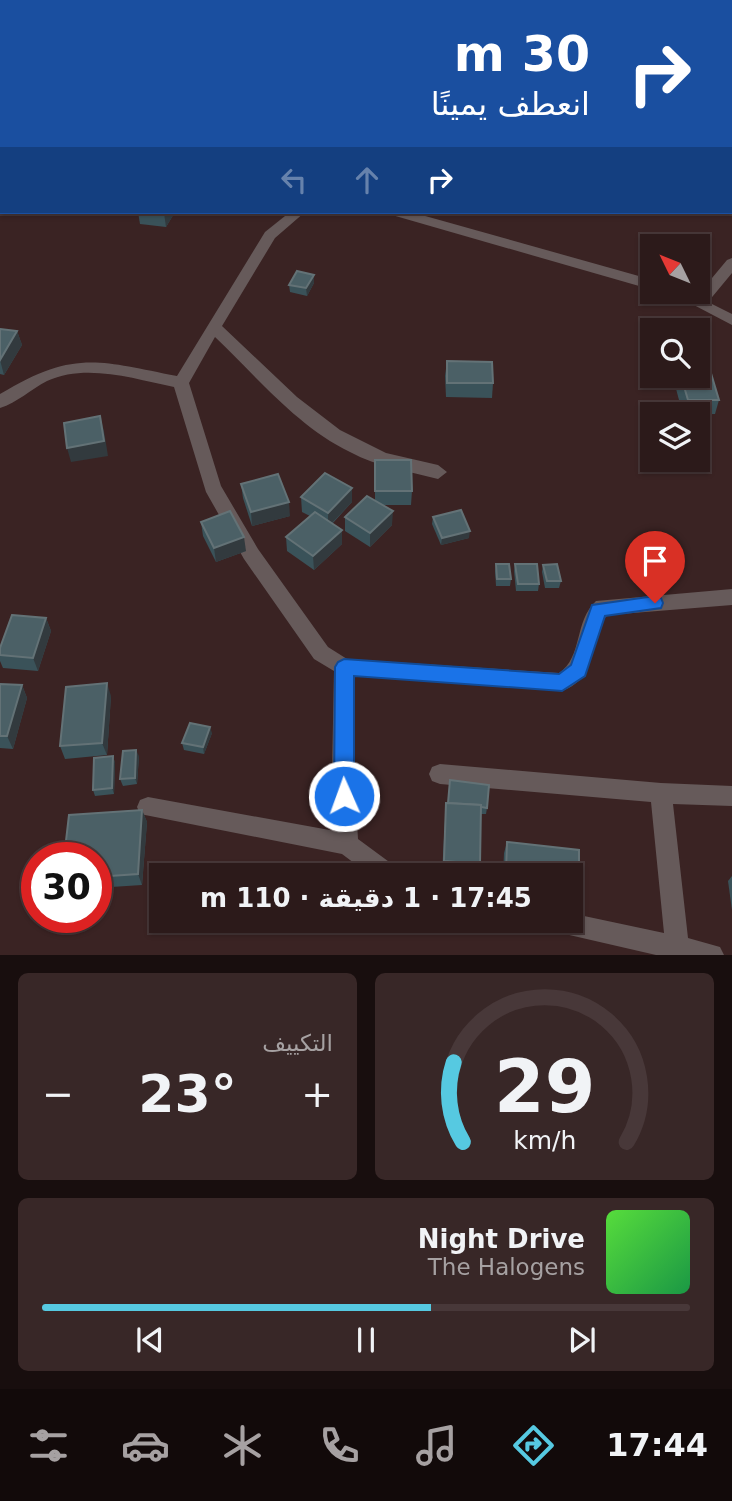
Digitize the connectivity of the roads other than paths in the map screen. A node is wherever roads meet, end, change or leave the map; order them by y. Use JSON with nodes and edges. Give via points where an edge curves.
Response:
{"nodes":[{"id":1,"x":296,"y":214,"type":"edge"},
{"id":2,"x":404,"y":214,"type":"edge"},
{"id":3,"x":732,"y":262,"type":"edge"},
{"id":4,"x":640,"y":281,"type":"edge"},
{"id":5,"x":710,"y":290,"type":"edge"},
{"id":6,"x":704,"y":304,"type":"edge"},
{"id":7,"x":732,"y":320,"type":"edge"},
{"id":8,"x":214,"y":327,"type":"junction"},
{"id":9,"x":181,"y":383,"type":"junction"},
{"id":10,"x":0,"y":402,"type":"edge"},
{"id":11,"x":438,"y":472,"type":"dead end"},
{"id":12,"x":732,"y":597,"type":"edge"},
{"id":13,"x":344,"y":667,"type":"junction"},
{"id":14,"x":440,"y":774,"type":"dead end"},
{"id":15,"x":661,"y":793,"type":"junction"},
{"id":16,"x":732,"y":796,"type":"edge"},
{"id":17,"x":148,"y":807,"type":"dead end"},
{"id":18,"x":347,"y":844,"type":"junction"},
{"id":19,"x":372,"y":863,"type":"edge"},
{"id":20,"x":583,"y":929,"type":"edge"},
{"id":21,"x":678,"y":952,"type":"edge"},
{"id":22,"x":712,"y":955,"type":"edge"}],
"edges":[{"from":1,"to":8,"type":"street","via":[[270,236]]},
{"from":2,"to":4,"type":"street"},
{"from":3,"to":5,"type":"street"},
{"from":6,"to":7,"type":"street"},
{"from":8,"to":9,"type":"street"},
{"from":8,"to":11,"type":"street","via":[[304,410],[349,444],[379,458]]},
{"from":9,"to":10,"type":"street","via":[[77,367],[44,376]]},
{"from":9,"to":13,"type":"street","via":[[212,487],[251,554],[321,653]]},
{"from":12,"to":13,"type":"street","via":[[603,607],[595,614],[579,670],[562,682]]},
{"from":13,"to":18,"type":"street"},
{"from":14,"to":15,"type":"street"},
{"from":15,"to":16,"type":"street"},
{"from":15,"to":21,"type":"street"},
{"from":17,"to":18,"type":"street"},
{"from":18,"to":19,"type":"street"},
{"from":20,"to":21,"type":"street"},
{"from":21,"to":22,"type":"street"}]}
